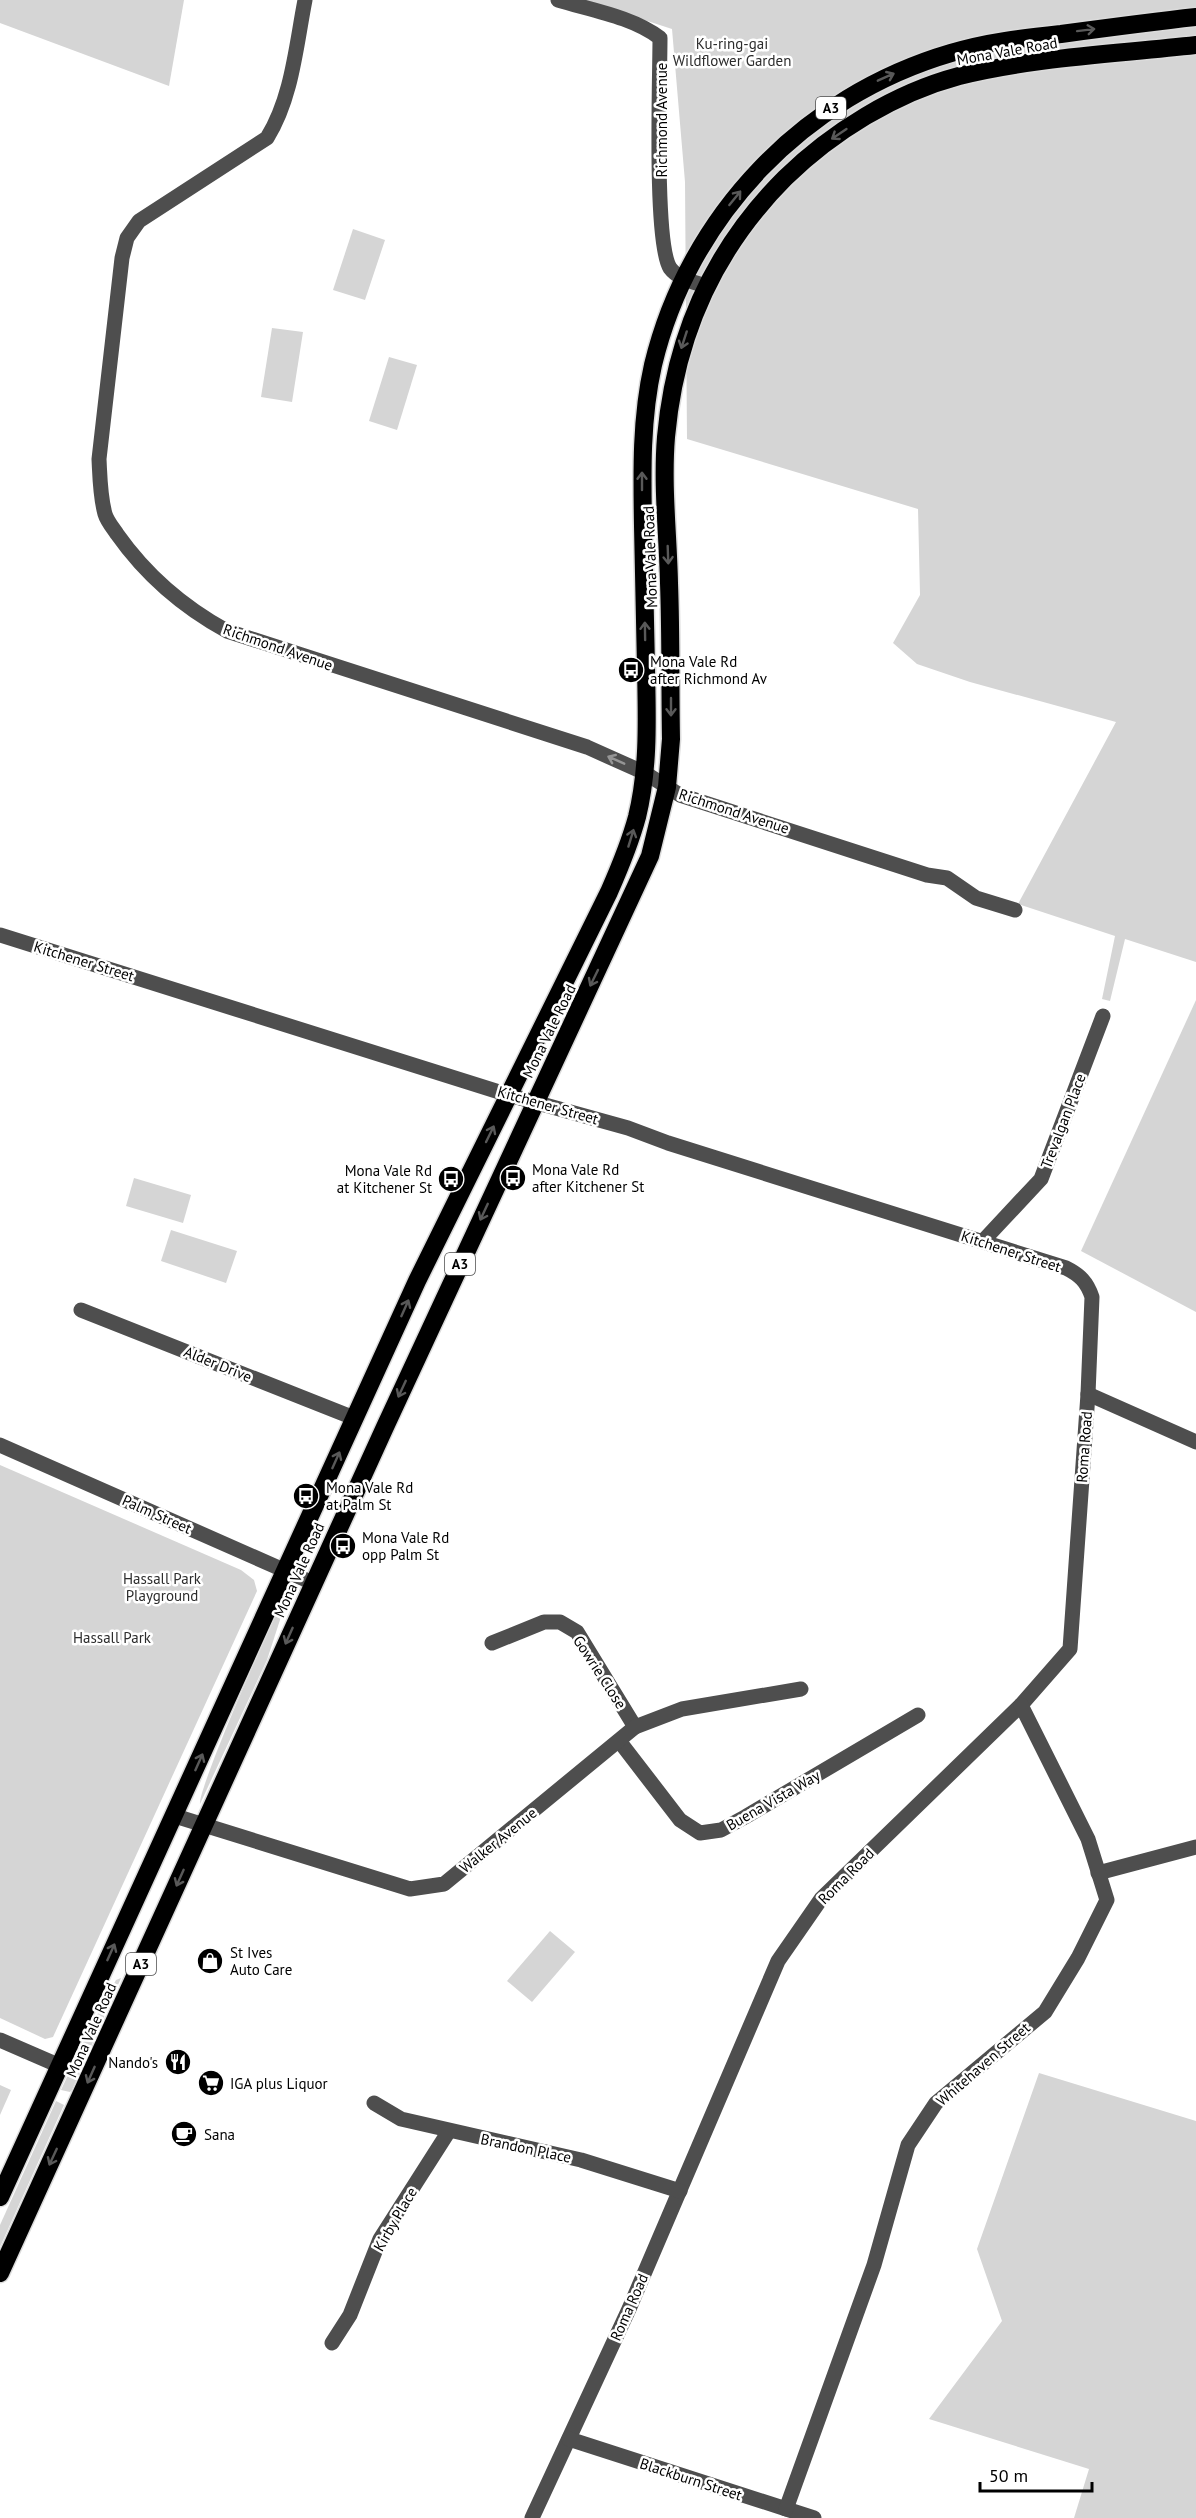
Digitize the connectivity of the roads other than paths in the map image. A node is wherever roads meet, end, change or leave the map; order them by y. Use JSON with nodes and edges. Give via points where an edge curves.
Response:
{"nodes":[{"id":1,"x":305,"y":0,"type":"edge"},
{"id":2,"x":558,"y":0,"type":"edge"},
{"id":3,"x":1196,"y":17,"type":"edge"},
{"id":4,"x":1196,"y":45,"type":"edge"},
{"id":5,"x":683,"y":278,"type":"junction"},
{"id":6,"x":706,"y":286,"type":"junction"},
{"id":7,"x":645,"y":773,"type":"junction"},
{"id":8,"x":667,"y":787,"type":"junction"},
{"id":9,"x":1015,"y":910,"type":"dead end"},
{"id":10,"x":0,"y":935,"type":"edge"},
{"id":11,"x":1102,"y":1016,"type":"dead end"},
{"id":12,"x":509,"y":1095,"type":"junction"},
{"id":13,"x":535,"y":1101,"type":"junction"},
{"id":14,"x":983,"y":1241,"type":"junction"},
{"id":15,"x":1088,"y":1287,"type":"joint"},
{"id":16,"x":81,"y":1310,"type":"dead end"},
{"id":17,"x":1088,"y":1394,"type":"junction"},
{"id":18,"x":354,"y":1418,"type":"junction"},
{"id":19,"x":1196,"y":1442,"type":"edge"},
{"id":20,"x":0,"y":1445,"type":"edge"},
{"id":21,"x":287,"y":1571,"type":"junction"},
{"id":22,"x":313,"y":1583,"type":"junction"},
{"id":23,"x":492,"y":1643,"type":"dead end"},
{"id":24,"x":801,"y":1689,"type":"dead end"},
{"id":25,"x":1021,"y":1705,"type":"junction"},
{"id":26,"x":918,"y":1715,"type":"dead end"},
{"id":27,"x":635,"y":1727,"type":"junction"},
{"id":28,"x":620,"y":1742,"type":"junction"},
{"id":29,"x":175,"y":1816,"type":"junction"},
{"id":30,"x":204,"y":1825,"type":"junction"},
{"id":31,"x":1196,"y":1847,"type":"edge"},
{"id":32,"x":1098,"y":1873,"type":"junction"},
{"id":33,"x":0,"y":2040,"type":"edge"},
{"id":34,"x":60,"y":2066,"type":"junction"},
{"id":35,"x":374,"y":2103,"type":"dead end"},
{"id":36,"x":449,"y":2131,"type":"junction"},
{"id":37,"x":680,"y":2191,"type":"junction"},
{"id":38,"x":0,"y":2197,"type":"edge"},
{"id":39,"x":0,"y":2273,"type":"edge"},
{"id":40,"x":332,"y":2343,"type":"dead end"},
{"id":41,"x":569,"y":2439,"type":"junction"},
{"id":42,"x":786,"y":2509,"type":"junction"},
{"id":43,"x":532,"y":2518,"type":"edge"},
{"id":44,"x":814,"y":2518,"type":"edge"}],
"edges":[{"from":7,"to":1,"type":"street","name":"Richmond Avenue","one_way":true,"via":[[588,747],[226,631],[197,615],[162,586],[105,517],[99,459],[127,238],[139,221],[267,138],[285,98]]},
{"from":2,"to":5,"type":"street","name":"Richmond Avenue","via":[[629,22],[660,38],[665,258]]},
{"from":5,"to":3,"type":"highway","name":"Mona Vale Road","number":"A3","one_way":true,"via":[[716,222],[767,160],[823,113],[877,80],[979,45]]},
{"from":4,"to":6,"type":"highway","name":"Mona Vale Road","number":"A3","one_way":true,"via":[[1009,66],[956,77],[906,96],[859,120],[795,168],[735,237]]},
{"from":5,"to":6,"type":"street"},
{"from":7,"to":5,"type":"highway","name":"Mona Vale Road","number":"A3","one_way":true,"via":[[648,738],[644,423],[659,343]]},
{"from":6,"to":8,"type":"highway","name":"Mona Vale Road","number":"A3","one_way":true,"via":[[683,341],[666,439],[671,739]]},
{"from":7,"to":8,"type":"street","name":"Richmond Avenue"},
{"from":12,"to":7,"type":"highway","name":"Mona Vale Road","number":"A3","one_way":true,"via":[[627,851]]},
{"from":8,"to":9,"type":"street","name":"Richmond Avenue","via":[[680,795],[920,873],[947,878],[976,898]]},
{"from":8,"to":13,"type":"highway","name":"Mona Vale Road","number":"A3","one_way":true,"via":[[640,882]]},
{"from":10,"to":12,"type":"street","name":"Kitchener Street"},
{"from":11,"to":14,"type":"street","name":"Trevalgan Place","via":[[1041,1179]]},
{"from":12,"to":13,"type":"street","name":"Kitchener Street"},
{"from":18,"to":12,"type":"highway","name":"Mona Vale Road","number":"A3","one_way":true},
{"from":13,"to":14,"type":"street","name":"Kitchener Street"},
{"from":13,"to":22,"type":"highway","name":"Mona Vale Road","number":"A3","one_way":true},
{"from":14,"to":15,"type":"street","name":"Kitchener Street","via":[[1066,1268],[1080,1275]]},
{"from":15,"to":17,"type":"street","name":"Roma Road","via":[[1092,1297]]},
{"from":16,"to":18,"type":"street","name":"Alder Drive"},
{"from":17,"to":19,"type":"street"},
{"from":17,"to":25,"type":"street","name":"Roma Road","via":[[1070,1649]]},
{"from":21,"to":18,"type":"highway","name":"Mona Vale Road","number":"A3","one_way":true},
{"from":20,"to":21,"type":"street","name":"Palm Street"},
{"from":21,"to":22,"type":"street","name":"Palm Street"},
{"from":29,"to":21,"type":"highway","name":"Mona Vale Road","number":"A3","one_way":true},
{"from":22,"to":30,"type":"highway","name":"Mona Vale Road","number":"A3","one_way":true},
{"from":23,"to":27,"type":"street","name":"Gowrie Close","via":[[544,1622],[560,1622],[577,1632]]},
{"from":24,"to":27,"type":"street","name":"Walker Avenue","via":[[682,1709]]},
{"from":25,"to":32,"type":"street","name":"Whitehaven Street","via":[[1089,1839]]},
{"from":25,"to":37,"type":"street","name":"Roma Road","via":[[821,1899],[778,1961]]},
{"from":26,"to":28,"type":"street","name":"Buena Vista Way","via":[[745,1818],[721,1830],[700,1833],[680,1820]]},
{"from":27,"to":28,"type":"street","name":"Walker Avenue"},
{"from":28,"to":30,"type":"street","name":"Walker Avenue","via":[[444,1884],[400,1886]]},
{"from":29,"to":30,"type":"street","name":"Walker Avenue"},
{"from":34,"to":29,"type":"highway","name":"Mona Vale Road","number":"A3","one_way":true},
{"from":30,"to":39,"type":"highway","name":"Mona Vale Road","number":"A3","one_way":true},
{"from":31,"to":32,"type":"street"},
{"from":32,"to":42,"type":"street","name":"Whitehaven Street","via":[[1107,1900],[1045,2012],[936,2103],[908,2145],[874,2265]]},
{"from":33,"to":34,"type":"street"},
{"from":34,"to":38,"type":"highway","name":"Mona Vale Road","number":"A3"},
{"from":35,"to":36,"type":"street","name":"Brandon Place","via":[[401,2119]]},
{"from":36,"to":37,"type":"street","name":"Brandon Place","via":[[581,2160]]},
{"from":36,"to":40,"type":"street","name":"Kirby Place","via":[[380,2239],[350,2315]]},
{"from":37,"to":41,"type":"street","name":"Roma Road"},
{"from":41,"to":42,"type":"street","name":"Blackburn Street"},
{"from":41,"to":43,"type":"street","name":"Roma Road"},
{"from":42,"to":44,"type":"street","name":"Blackburn Street"}]}
